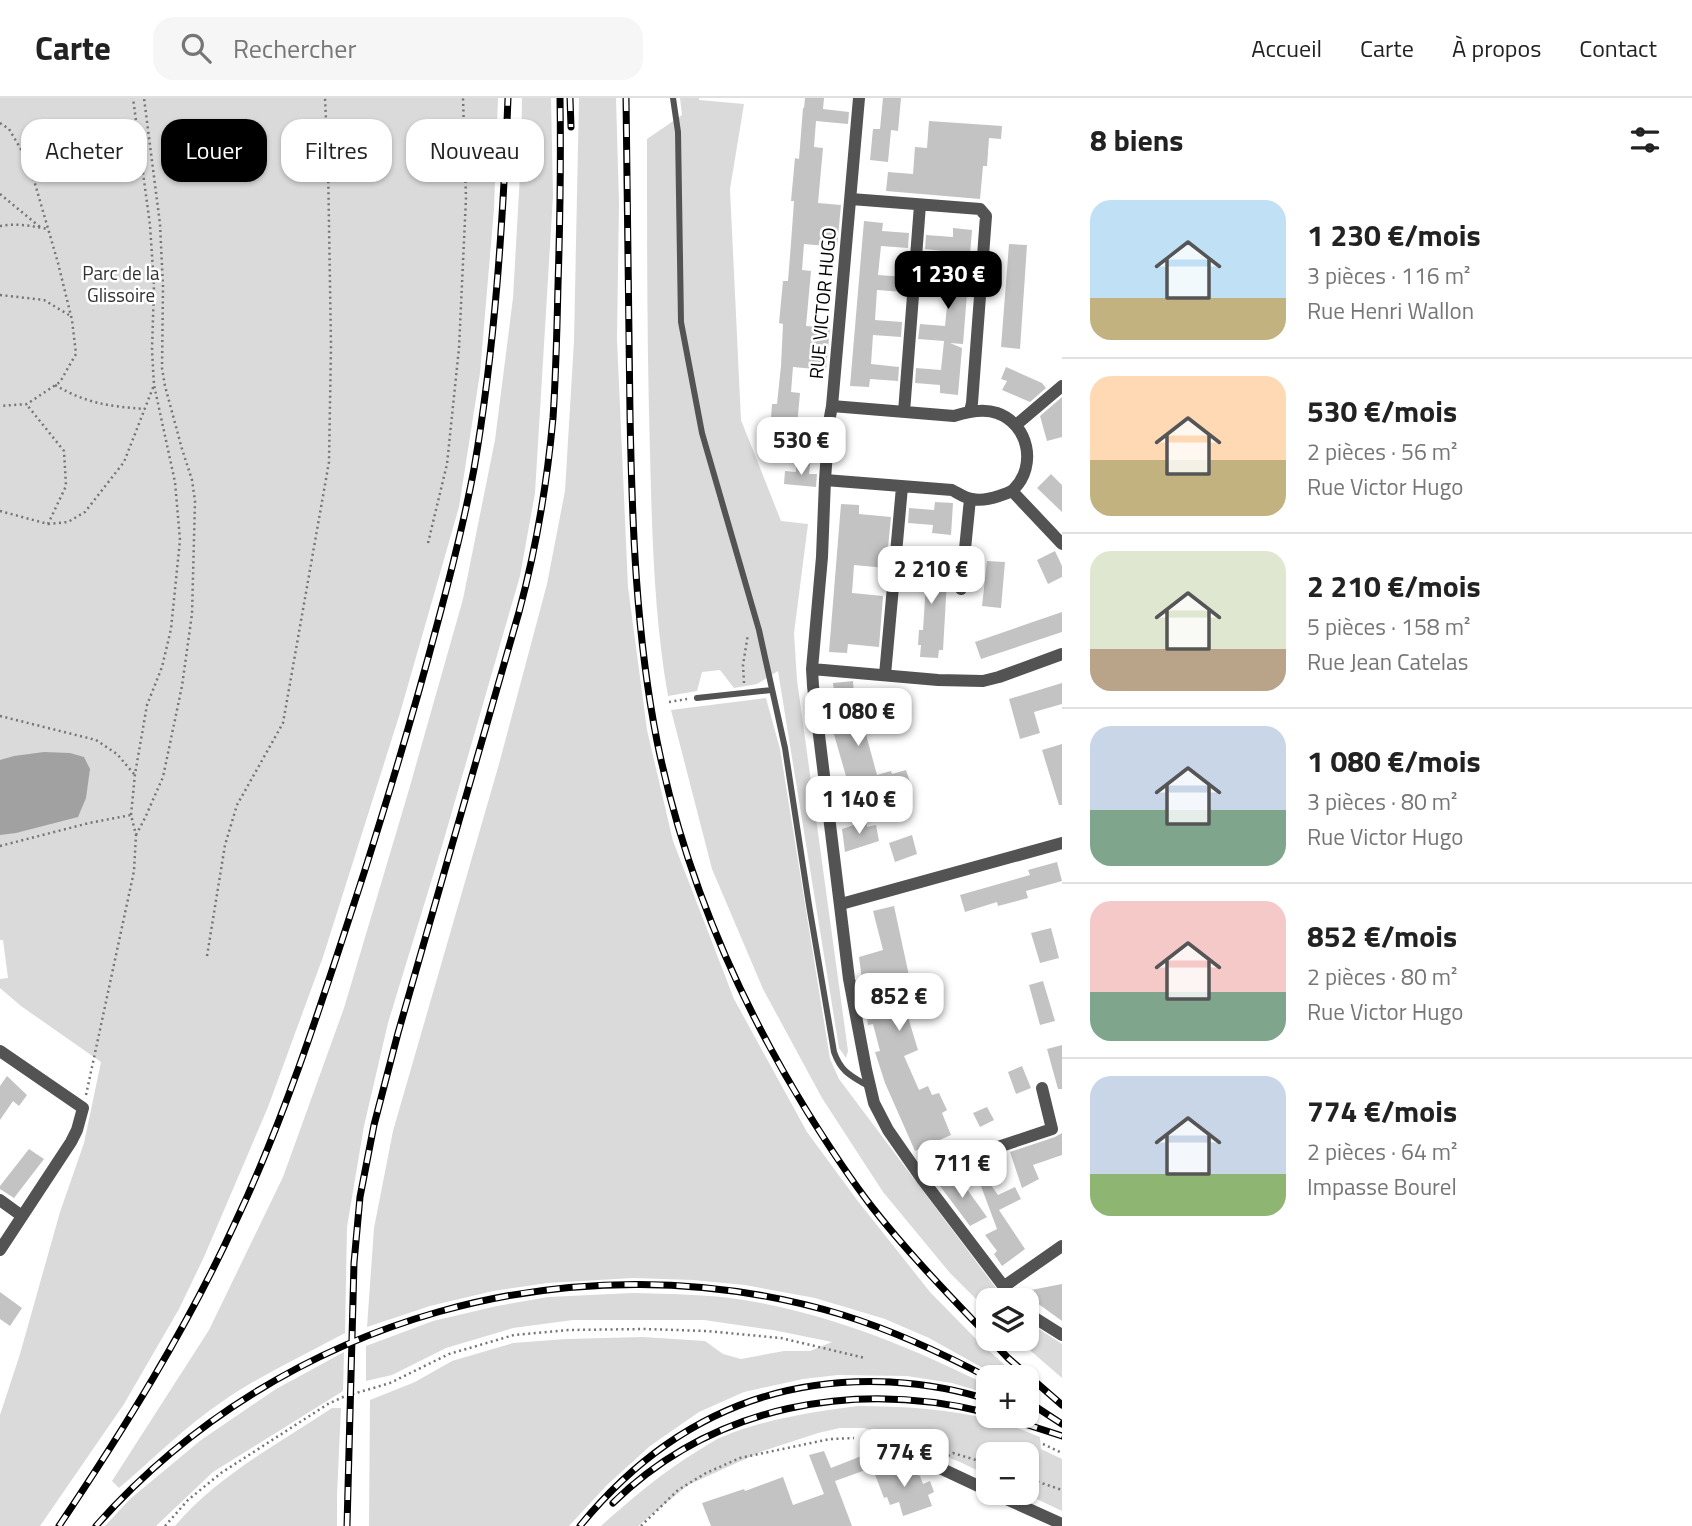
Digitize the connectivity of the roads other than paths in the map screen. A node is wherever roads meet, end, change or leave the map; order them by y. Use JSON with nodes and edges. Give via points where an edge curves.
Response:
{"nodes":[{"id":1,"x":673,"y":98,"type":"edge"},
{"id":2,"x":859,"y":98,"type":"edge"},
{"id":3,"x":851,"y":199,"type":"junction"},
{"id":4,"x":919,"y":205,"type":"junction"},
{"id":5,"x":1062,"y":386,"type":"edge"},
{"id":6,"x":832,"y":406,"type":"junction"},
{"id":7,"x":970,"y":411,"type":"junction"},
{"id":8,"x":904,"y":412,"type":"junction"},
{"id":9,"x":1016,"y":425,"type":"junction"},
{"id":10,"x":825,"y":480,"type":"junction"},
{"id":11,"x":902,"y":487,"type":"junction"},
{"id":12,"x":1012,"y":491,"type":"junction"},
{"id":13,"x":970,"y":499,"type":"junction"},
{"id":14,"x":1062,"y":544,"type":"edge"},
{"id":15,"x":961,"y":589,"type":"dead end"},
{"id":16,"x":1062,"y":654,"type":"edge"},
{"id":17,"x":813,"y":669,"type":"junction"},
{"id":18,"x":886,"y":675,"type":"junction"},
{"id":19,"x":772,"y":690,"type":"junction"},
{"id":20,"x":697,"y":698,"type":"road end"},
{"id":21,"x":1062,"y":843,"type":"edge"},
{"id":22,"x":841,"y":904,"type":"junction"},
{"id":23,"x":0,"y":1051,"type":"edge"},
{"id":24,"x":869,"y":1087,"type":"junction"},
{"id":25,"x":1042,"y":1088,"type":"dead end"},
{"id":26,"x":922,"y":1180,"type":"junction"},
{"id":27,"x":0,"y":1199,"type":"edge"},
{"id":28,"x":22,"y":1216,"type":"junction"},
{"id":29,"x":1062,"y":1246,"type":"edge"},
{"id":30,"x":0,"y":1250,"type":"edge"},
{"id":31,"x":1003,"y":1287,"type":"joint"},
{"id":32,"x":1039,"y":1320,"type":"edge"},
{"id":33,"x":1062,"y":1335,"type":"edge"},
{"id":34,"x":867,"y":1440,"type":"road end"},
{"id":35,"x":976,"y":1485,"type":"edge"},
{"id":36,"x":1020,"y":1505,"type":"edge"},
{"id":37,"x":1062,"y":1524,"type":"edge"}],
"edges":[{"from":1,"to":19,"type":"lane","via":[[678,132],[681,322],[702,433]]},
{"from":2,"to":3,"type":"street","name":"RUE VICTOR HUGO"},
{"from":3,"to":4,"type":"street"},
{"from":3,"to":6,"type":"street","name":"RUE VICTOR HUGO"},
{"from":4,"to":7,"type":"street","via":[[979,209],[986,216]]},
{"from":4,"to":8,"type":"street"},
{"from":5,"to":9,"type":"street"},
{"from":6,"to":8,"type":"street"},
{"from":6,"to":10,"type":"street","name":"RUE VICTOR HUGO"},
{"from":7,"to":8,"type":"street","via":[[954,416]]},
{"from":7,"to":9,"type":"street","via":[[996,413]]},
{"from":9,"to":12,"type":"street","via":[[1027,451],[1026,471]]},
{"from":10,"to":11,"type":"street"},
{"from":10,"to":17,"type":"street","name":"RUE VICTOR HUGO"},
{"from":11,"to":13,"type":"street","via":[[952,490]]},
{"from":11,"to":18,"type":"street"},
{"from":12,"to":13,"type":"street","via":[[987,500]]},
{"from":12,"to":14,"type":"street"},
{"from":13,"to":15,"type":"street"},
{"from":16,"to":18,"type":"street","via":[[983,681]]},
{"from":17,"to":18,"type":"street"},
{"from":17,"to":22,"type":"street","name":"RUE VICTOR HUGO"},
{"from":19,"to":20,"type":"lane"},
{"from":19,"to":24,"type":"lane","via":[[834,1052],[845,1072]]},
{"from":21,"to":22,"type":"street"},
{"from":22,"to":24,"type":"street","name":"RUE VICTOR HUGO"},
{"from":23,"to":28,"type":"street","via":[[83,1108],[71,1142]]},
{"from":24,"to":26,"type":"street","name":"RUE VICTOR HUGO","via":[[879,1116]]},
{"from":25,"to":26,"type":"street","via":[[1052,1129],[986,1151]]},
{"from":26,"to":31,"type":"street","name":"RUE VICTOR HUGO"},
{"from":27,"to":28,"type":"street"},
{"from":28,"to":30,"type":"street"},
{"from":29,"to":31,"type":"street"},
{"from":32,"to":33,"type":"street"},
{"from":34,"to":35,"type":"street","via":[[893,1446]]},
{"from":36,"to":37,"type":"street"}]}
